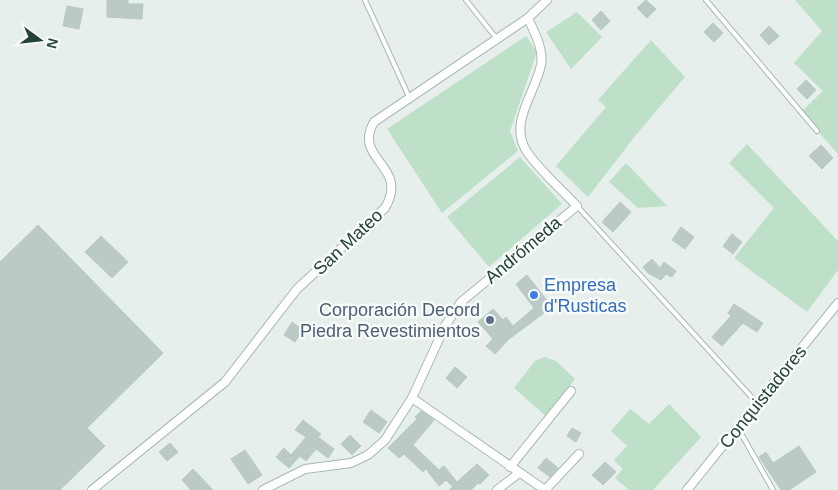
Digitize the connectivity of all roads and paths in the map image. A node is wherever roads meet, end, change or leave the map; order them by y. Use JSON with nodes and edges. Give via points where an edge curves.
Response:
{"nodes":[{"id":1,"x":365,"y":0,"type":"edge"},
{"id":2,"x":466,"y":0,"type":"edge"},
{"id":3,"x":547,"y":0,"type":"edge"},
{"id":4,"x":706,"y":0,"type":"edge"},
{"id":5,"x":528,"y":18,"type":"junction"},
{"id":6,"x":497,"y":39,"type":"junction"},
{"id":7,"x":409,"y":97,"type":"junction"},
{"id":8,"x":817,"y":131,"type":"dead end"},
{"id":9,"x":577,"y":206,"type":"junction"},
{"id":10,"x":838,"y":303,"type":"edge"},
{"id":11,"x":571,"y":391,"type":"dead end"},
{"id":12,"x":412,"y":398,"type":"junction"},
{"id":13,"x":757,"y":403,"type":"junction"},
{"id":14,"x":738,"y":428,"type":"junction"},
{"id":15,"x":579,"y":454,"type":"dead end"},
{"id":16,"x":510,"y":467,"type":"junction"},
{"id":17,"x":519,"y":473,"type":"junction"},
{"id":18,"x":92,"y":490,"type":"edge"},
{"id":19,"x":263,"y":490,"type":"edge"},
{"id":20,"x":497,"y":490,"type":"edge"},
{"id":21,"x":545,"y":490,"type":"edge"},
{"id":22,"x":687,"y":490,"type":"edge"},
{"id":23,"x":772,"y":490,"type":"edge"}],
"edges":[{"from":1,"to":7,"type":"lane"},
{"from":2,"to":6,"type":"lane"},
{"from":3,"to":5,"type":"street","name":"San Mateo"},
{"from":4,"to":8,"type":"lane"},
{"from":5,"to":6,"type":"street","name":"San Mateo"},
{"from":5,"to":9,"type":"street","name":"Andrómeda","via":[[540,45],[541,64],[520,121],[520,135],[527,152]]},
{"from":6,"to":7,"type":"street","name":"San Mateo"},
{"from":7,"to":18,"type":"street","name":"San Mateo","via":[[374,122],[367,133],[374,156],[388,173],[393,186],[385,208],[297,289],[225,382]]},
{"from":9,"to":12,"type":"street","name":"Andrómeda","via":[[461,302],[445,326]]},
{"from":9,"to":13,"type":"lane"},
{"from":10,"to":13,"type":"street","name":"Conquistadores"},
{"from":11,"to":16,"type":"street"},
{"from":12,"to":16,"type":"street"},
{"from":12,"to":19,"type":"street","name":"Andrómeda","via":[[385,440],[368,455],[351,463],[305,469]]},
{"from":13,"to":14,"type":"street","name":"Conquistadores"},
{"from":14,"to":22,"type":"street","name":"Conquistadores"},
{"from":14,"to":23,"type":"lane"},
{"from":15,"to":21,"type":"street"},
{"from":16,"to":17,"type":"street"},
{"from":17,"to":20,"type":"street"},
{"from":17,"to":21,"type":"street"}]}
